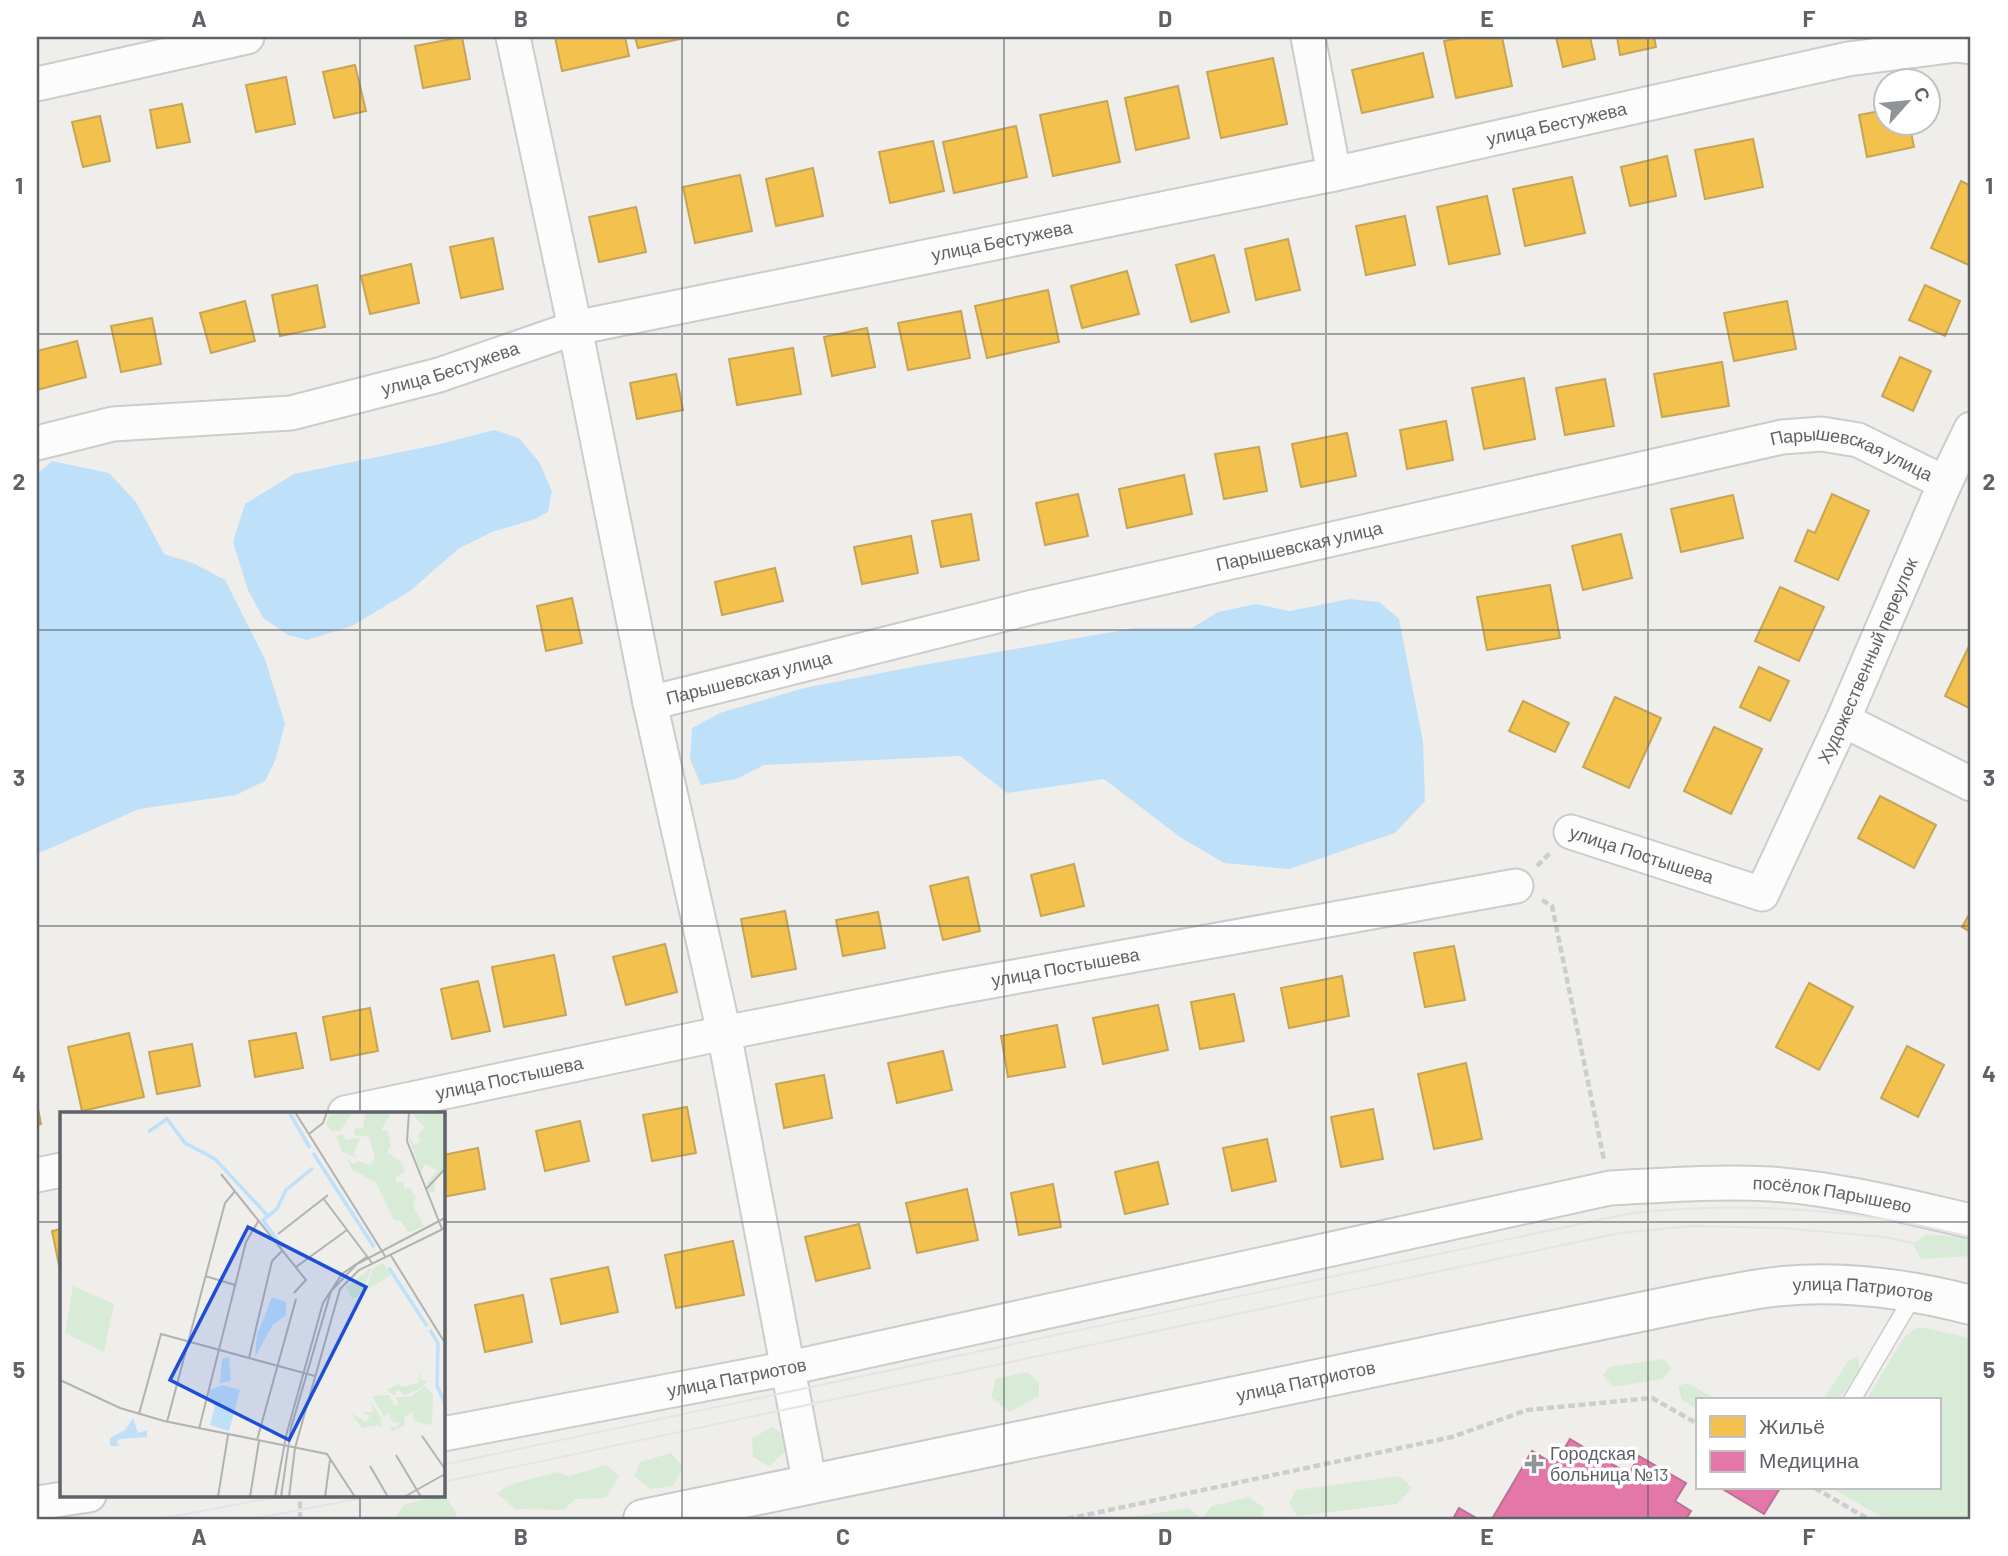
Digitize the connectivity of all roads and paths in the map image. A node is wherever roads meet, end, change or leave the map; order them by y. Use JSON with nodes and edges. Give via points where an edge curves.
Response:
{"nodes":[{"id":1,"x":247,"y":37,"type":"edge"},
{"id":2,"x":513,"y":37,"type":"edge"},
{"id":3,"x":1308,"y":37,"type":"edge"},
{"id":4,"x":1971,"y":47,"type":"edge"},
{"id":5,"x":37,"y":84,"type":"edge"},
{"id":6,"x":1334,"y":174,"type":"junction"},
{"id":7,"x":575,"y":328,"type":"junction"},
{"id":8,"x":1971,"y":429,"type":"edge"},
{"id":9,"x":37,"y":443,"type":"edge"},
{"id":10,"x":1945,"y":483,"type":"junction"},
{"id":11,"x":650,"y":703,"type":"junction"},
{"id":12,"x":1843,"y":720,"type":"junction"},
{"id":13,"x":1971,"y":784,"type":"edge"},
{"id":14,"x":1571,"y":832,"type":"joint"},
{"id":15,"x":1516,"y":886,"type":"junction"},
{"id":16,"x":1762,"y":894,"type":"joint"},
{"id":17,"x":724,"y":1033,"type":"junction"},
{"id":18,"x":350,"y":1112,"type":"edge"},
{"id":19,"x":60,"y":1170,"type":"edge"},
{"id":20,"x":37,"y":1175,"type":"edge"},
{"id":21,"x":1689,"y":1183,"type":"joint"},
{"id":22,"x":1610,"y":1188,"type":"junction"},
{"id":23,"x":1971,"y":1222,"type":"edge"},
{"id":24,"x":1917,"y":1291,"type":"junction"},
{"id":25,"x":1971,"y":1305,"type":"edge"},
{"id":26,"x":789,"y":1368,"type":"junction"},
{"id":27,"x":1853,"y":1398,"type":"edge"},
{"id":28,"x":1696,"y":1423,"type":"edge"},
{"id":29,"x":444,"y":1434,"type":"edge"},
{"id":30,"x":810,"y":1485,"type":"junction"},
{"id":31,"x":1818,"y":1490,"type":"edge"},
{"id":32,"x":82,"y":1496,"type":"edge"},
{"id":33,"x":300,"y":1496,"type":"edge"},
{"id":34,"x":37,"y":1503,"type":"edge"},
{"id":35,"x":298,"y":1519,"type":"edge"},
{"id":36,"x":643,"y":1519,"type":"edge"},
{"id":37,"x":1067,"y":1519,"type":"edge"},
{"id":38,"x":1868,"y":1519,"type":"edge"}],
"edges":[{"from":1,"to":5,"type":"street"},
{"from":2,"to":7,"type":"street"},
{"from":3,"to":6,"type":"street"},
{"from":4,"to":6,"type":"street","name":"улица Бестужева","via":[[1848,59]]},
{"from":6,"to":7,"type":"street","name":"улица Бестужева"},
{"from":7,"to":9,"type":"street","name":"улица Бестужева","via":[[439,375],[291,413],[113,424]]},
{"from":7,"to":11,"type":"street"},
{"from":8,"to":10,"type":"street","name":"Художественный переулок"},
{"from":10,"to":11,"type":"street","name":"Парышевская улица","via":[[1858,440],[1822,434],[1782,437],[1033,607]]},
{"from":10,"to":12,"type":"street","name":"Художественный переулок"},
{"from":11,"to":17,"type":"street"},
{"from":12,"to":13,"type":"street"},
{"from":12,"to":16,"type":"street","name":"Художественный переулок"},
{"from":14,"to":15,"type":"path","name":"улица Постышева"},
{"from":14,"to":16,"type":"street","name":"улица Постышева"},
{"from":15,"to":17,"type":"street","name":"улица Постышева"},
{"from":15,"to":22,"type":"path","via":[[1552,906]]},
{"from":17,"to":18,"type":"street","name":"улица Постышева"},
{"from":17,"to":26,"type":"street"},
{"from":19,"to":20,"type":"street"},
{"from":21,"to":22,"type":"street","name":"улица Патриотов"},
{"from":21,"to":23,"type":"street","name":"посёлок Парышево","via":[[1772,1184],[1867,1198]]},
{"from":22,"to":26,"type":"street","name":"улица Патриотов"},
{"from":24,"to":25,"type":"main road","name":"улица Патриотов"},
{"from":24,"to":27,"type":"lane"},
{"from":24,"to":30,"type":"main road","name":"улица Патриотов","via":[[1852,1284],[1783,1286],[1708,1298]]},
{"from":26,"to":29,"type":"street","name":"улица Патриотов"},
{"from":26,"to":30,"type":"street"},
{"from":28,"to":37,"type":"path","via":[[1652,1398],[1527,1410],[1452,1437]]},
{"from":30,"to":36,"type":"main road","name":"улица Патриотов"},
{"from":31,"to":38,"type":"path"},
{"from":32,"to":34,"type":"street"},
{"from":33,"to":35,"type":"path"}]}
